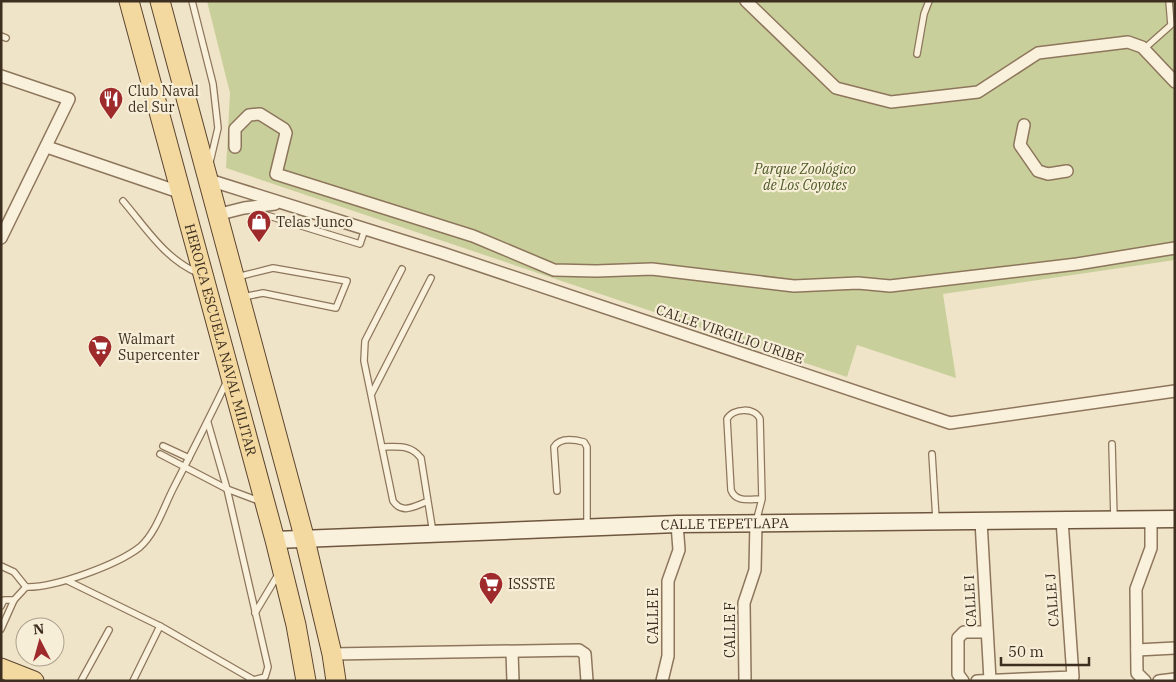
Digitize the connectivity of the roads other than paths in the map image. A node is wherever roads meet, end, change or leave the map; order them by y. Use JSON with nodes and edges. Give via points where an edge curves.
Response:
{"nodes":[{"id":1,"x":129,"y":1,"type":"edge"},
{"id":2,"x":160,"y":1,"type":"edge"},
{"id":3,"x":192,"y":1,"type":"edge"},
{"id":4,"x":746,"y":1,"type":"edge"},
{"id":5,"x":929,"y":1,"type":"edge"},
{"id":6,"x":1169,"y":1,"type":"edge"},
{"id":7,"x":1144,"y":49,"type":"junction"},
{"id":8,"x":917,"y":54,"type":"dead end"},
{"id":9,"x":1,"y":76,"type":"edge"},
{"id":10,"x":1175,"y":82,"type":"edge"},
{"id":11,"x":1024,"y":125,"type":"dead end"},
{"id":12,"x":47,"y":147,"type":"junction"},
{"id":13,"x":235,"y":147,"type":"dead end"},
{"id":14,"x":1067,"y":172,"type":"dead end"},
{"id":15,"x":206,"y":179,"type":"junction"},
{"id":16,"x":182,"y":193,"type":"junction"},
{"id":17,"x":123,"y":201,"type":"dead end"},
{"id":18,"x":284,"y":204,"type":"junction"},
{"id":19,"x":216,"y":215,"type":"junction"},
{"id":20,"x":266,"y":215,"type":"dead end"},
{"id":21,"x":365,"y":229,"type":"junction"},
{"id":22,"x":1,"y":238,"type":"edge"},
{"id":23,"x":1175,"y":248,"type":"edge"},
{"id":24,"x":402,"y":269,"type":"dead end"},
{"id":25,"x":204,"y":276,"type":"junction"},
{"id":26,"x":234,"y":278,"type":"junction"},
{"id":27,"x":431,"y":278,"type":"dead end"},
{"id":28,"x":239,"y":298,"type":"junction"},
{"id":29,"x":230,"y":375,"type":"junction"},
{"id":30,"x":1175,"y":391,"type":"edge"},
{"id":31,"x":372,"y":393,"type":"junction"},
{"id":32,"x":208,"y":422,"type":"junction"},
{"id":33,"x":1112,"y":444,"type":"dead end"},
{"id":34,"x":163,"y":446,"type":"dead end"},
{"id":35,"x":382,"y":447,"type":"junction"},
{"id":36,"x":160,"y":454,"type":"dead end"},
{"id":37,"x":932,"y":454,"type":"dead end"},
{"id":38,"x":189,"y":458,"type":"junction"},
{"id":39,"x":184,"y":467,"type":"junction"},
{"id":40,"x":227,"y":489,"type":"junction"},
{"id":41,"x":557,"y":491,"type":"dead end"},
{"id":42,"x":762,"y":499,"type":"junction"},
{"id":43,"x":426,"y":502,"type":"junction"},
{"id":44,"x":265,"y":503,"type":"junction"},
{"id":45,"x":1151,"y":518,"type":"junction"},
{"id":46,"x":1114,"y":519,"type":"junction"},
{"id":47,"x":1175,"y":519,"type":"edge"},
{"id":48,"x":1062,"y":520,"type":"junction"},
{"id":49,"x":936,"y":521,"type":"junction"},
{"id":50,"x":981,"y":521,"type":"junction"},
{"id":51,"x":756,"y":522,"type":"junction"},
{"id":52,"x":677,"y":524,"type":"junction"},
{"id":53,"x":587,"y":528,"type":"junction"},
{"id":54,"x":433,"y":534,"type":"junction"},
{"id":55,"x":275,"y":540,"type":"junction"},
{"id":56,"x":305,"y":540,"type":"junction"},
{"id":57,"x":1,"y":566,"type":"edge"},
{"id":58,"x":281,"y":569,"type":"junction"},
{"id":59,"x":68,"y":581,"type":"junction"},
{"id":60,"x":26,"y":587,"type":"junction"},
{"id":61,"x":14,"y":600,"type":"junction"},
{"id":62,"x":3,"y":603,"type":"edge"},
{"id":63,"x":256,"y":613,"type":"junction"},
{"id":64,"x":160,"y":626,"type":"junction"},
{"id":65,"x":1,"y":629,"type":"edge"},
{"id":66,"x":109,"y":630,"type":"dead end"},
{"id":67,"x":987,"y":632,"type":"junction"},
{"id":68,"x":1175,"y":648,"type":"edge"},
{"id":69,"x":1137,"y":650,"type":"junction"},
{"id":70,"x":512,"y":652,"type":"junction"},
{"id":71,"x":332,"y":654,"type":"junction"},
{"id":72,"x":1,"y":668,"type":"edge"},
{"id":73,"x":251,"y":680,"type":"edge"},
{"id":74,"x":990,"y":680,"type":"edge"},
{"id":75,"x":1143,"y":680,"type":"edge"},
{"id":76,"x":1175,"y":680,"type":"edge"},
{"id":77,"x":34,"y":681,"type":"edge"},
{"id":78,"x":82,"y":681,"type":"edge"},
{"id":79,"x":133,"y":681,"type":"edge"},
{"id":80,"x":306,"y":681,"type":"edge"},
{"id":81,"x":336,"y":681,"type":"edge"},
{"id":82,"x":513,"y":681,"type":"edge"},
{"id":83,"x":587,"y":681,"type":"edge"},
{"id":84,"x":662,"y":681,"type":"edge"},
{"id":85,"x":745,"y":681,"type":"edge"},
{"id":86,"x":963,"y":681,"type":"edge"},
{"id":87,"x":977,"y":681,"type":"edge"},
{"id":88,"x":1159,"y":681,"type":"edge"}],
"edges":[{"from":1,"to":16,"type":"main road","name":"HEROICA ESCUELA NAVAL MILITAR"},
{"from":2,"to":15,"type":"main road","name":"HEROICA ESCUELA NAVAL MILITAR"},
{"from":3,"to":15,"type":"lane","via":[[213,84],[218,128]]},
{"from":4,"to":7,"type":"street","via":[[836,88],[891,102],[978,92],[1038,53],[1128,42]]},
{"from":5,"to":8,"type":"lane"},
{"from":6,"to":7,"type":"lane","via":[[1171,25]]},
{"from":7,"to":10,"type":"street"},
{"from":9,"to":12,"type":"street","via":[[69,99]]},
{"from":11,"to":14,"type":"street","via":[[1020,145],[1038,172]]},
{"from":12,"to":16,"type":"street"},
{"from":12,"to":22,"type":"street"},
{"from":13,"to":23,"type":"street","via":[[235,129],[249,115],[260,114],[286,133],[276,174],[473,236],[554,270],[652,268],[794,286],[858,283],[890,286],[1077,264]]},
{"from":15,"to":18,"type":"street","name":"CALLE VIRGILIO URIBE"},
{"from":15,"to":19,"type":"main road","name":"HEROICA ESCUELA NAVAL MILITAR"},
{"from":16,"to":25,"type":"main road","name":"HEROICA ESCUELA NAVAL MILITAR"},
{"from":17,"to":25,"type":"lane","via":[[180,266]]},
{"from":18,"to":19,"type":"street","name":"CALLE VIRGILIO URIBE","via":[[264,204]]},
{"from":18,"to":21,"type":"street","name":"CALLE VIRGILIO URIBE"},
{"from":19,"to":26,"type":"main road","name":"HEROICA ESCUELA NAVAL MILITAR"},
{"from":20,"to":21,"type":"lane","via":[[360,244]]},
{"from":21,"to":30,"type":"street","name":"CALLE VIRGILIO URIBE","via":[[950,423]]},
{"from":24,"to":31,"type":"lane","via":[[365,341],[364,361]]},
{"from":25,"to":29,"type":"main road","name":"HEROICA ESCUELA NAVAL MILITAR"},
{"from":26,"to":28,"type":"main road","name":"HEROICA ESCUELA NAVAL MILITAR"},
{"from":26,"to":28,"type":"lane","via":[[273,268],[347,282],[336,308],[263,292]]},
{"from":27,"to":31,"type":"lane"},
{"from":28,"to":56,"type":"main road","name":"HEROICA ESCUELA NAVAL MILITAR"},
{"from":29,"to":32,"type":"lane"},
{"from":29,"to":44,"type":"main road","name":"HEROICA ESCUELA NAVAL MILITAR"},
{"from":31,"to":35,"type":"lane"},
{"from":32,"to":38,"type":"lane"},
{"from":32,"to":40,"type":"lane"},
{"from":33,"to":46,"type":"lane"},
{"from":34,"to":38,"type":"lane"},
{"from":35,"to":43,"type":"lane","via":[[406,446],[415,450],[421,458]]},
{"from":35,"to":43,"type":"lane","via":[[393,501],[398,508],[405,510]]},
{"from":36,"to":39,"type":"lane"},
{"from":37,"to":49,"type":"lane"},
{"from":38,"to":39,"type":"lane"},
{"from":39,"to":40,"type":"lane"},
{"from":39,"to":59,"type":"lane","via":[[160,517],[140,547]]},
{"from":40,"to":44,"type":"lane"},
{"from":40,"to":63,"type":"lane"},
{"from":41,"to":53,"type":"lane","via":[[554,448],[562,440],[584,442],[587,447]]},
{"from":42,"to":42,"type":"lane","via":[[738,499],[731,490],[727,419],[736,411],[752,411],[760,419]]},
{"from":42,"to":51,"type":"lane"},
{"from":43,"to":54,"type":"lane"},
{"from":44,"to":55,"type":"main road","name":"HEROICA ESCUELA NAVAL MILITAR"},
{"from":45,"to":46,"type":"street","name":"CALLE TEPETLAPA"},
{"from":45,"to":47,"type":"street","name":"CALLE TEPETLAPA"},
{"from":45,"to":69,"type":"street","via":[[1152,548],[1136,589]]},
{"from":46,"to":48,"type":"street","name":"CALLE TEPETLAPA"},
{"from":48,"to":50,"type":"street","name":"CALLE TEPETLAPA"},
{"from":48,"to":74,"type":"street","name":"CALLE J","via":[[1073,678]]},
{"from":49,"to":50,"type":"street","name":"CALLE TEPETLAPA"},
{"from":49,"to":51,"type":"street","name":"CALLE TEPETLAPA"},
{"from":50,"to":67,"type":"street","name":"CALLE I"},
{"from":51,"to":52,"type":"street","name":"CALLE TEPETLAPA"},
{"from":51,"to":85,"type":"street","name":"CALLE F","via":[[755,570],[744,603]]},
{"from":52,"to":53,"type":"street","name":"CALLE TEPETLAPA"},
{"from":52,"to":84,"type":"street","name":"CALLE E","via":[[680,550],[668,581],[668,656]]},
{"from":53,"to":54,"type":"street","name":"CALLE TEPETLAPA"},
{"from":54,"to":56,"type":"street","name":"CALLE TEPETLAPA"},
{"from":55,"to":56,"type":"street","name":"CALLE TEPETLAPA"},
{"from":55,"to":58,"type":"main road","name":"HEROICA ESCUELA NAVAL MILITAR"},
{"from":56,"to":71,"type":"main road","name":"HEROICA ESCUELA NAVAL MILITAR"},
{"from":57,"to":60,"type":"lane","via":[[14,572]]},
{"from":58,"to":63,"type":"lane"},
{"from":58,"to":80,"type":"main road","name":"HEROICA ESCUELA NAVAL MILITAR"},
{"from":59,"to":60,"type":"lane"},
{"from":59,"to":64,"type":"lane"},
{"from":60,"to":61,"type":"lane"},
{"from":61,"to":62,"type":"lane"},
{"from":61,"to":65,"type":"lane"},
{"from":63,"to":73,"type":"lane","via":[[268,667],[265,677]]},
{"from":64,"to":73,"type":"lane"},
{"from":64,"to":79,"type":"lane"},
{"from":66,"to":78,"type":"lane"},
{"from":67,"to":74,"type":"street","name":"CALLE I"},
{"from":67,"to":86,"type":"street","via":[[964,632],[958,638],[958,674]]},
{"from":68,"to":69,"type":"street"},
{"from":69,"to":75,"type":"street","via":[[1137,673]]},
{"from":70,"to":71,"type":"street"},
{"from":70,"to":82,"type":"street"},
{"from":70,"to":83,"type":"street","via":[[579,650],[585,654]]},
{"from":71,"to":81,"type":"main road","name":"HEROICA ESCUELA NAVAL MILITAR"},
{"from":72,"to":77,"type":"main road"},
{"from":74,"to":87,"type":"street"},
{"from":76,"to":88,"type":"street"}]}
